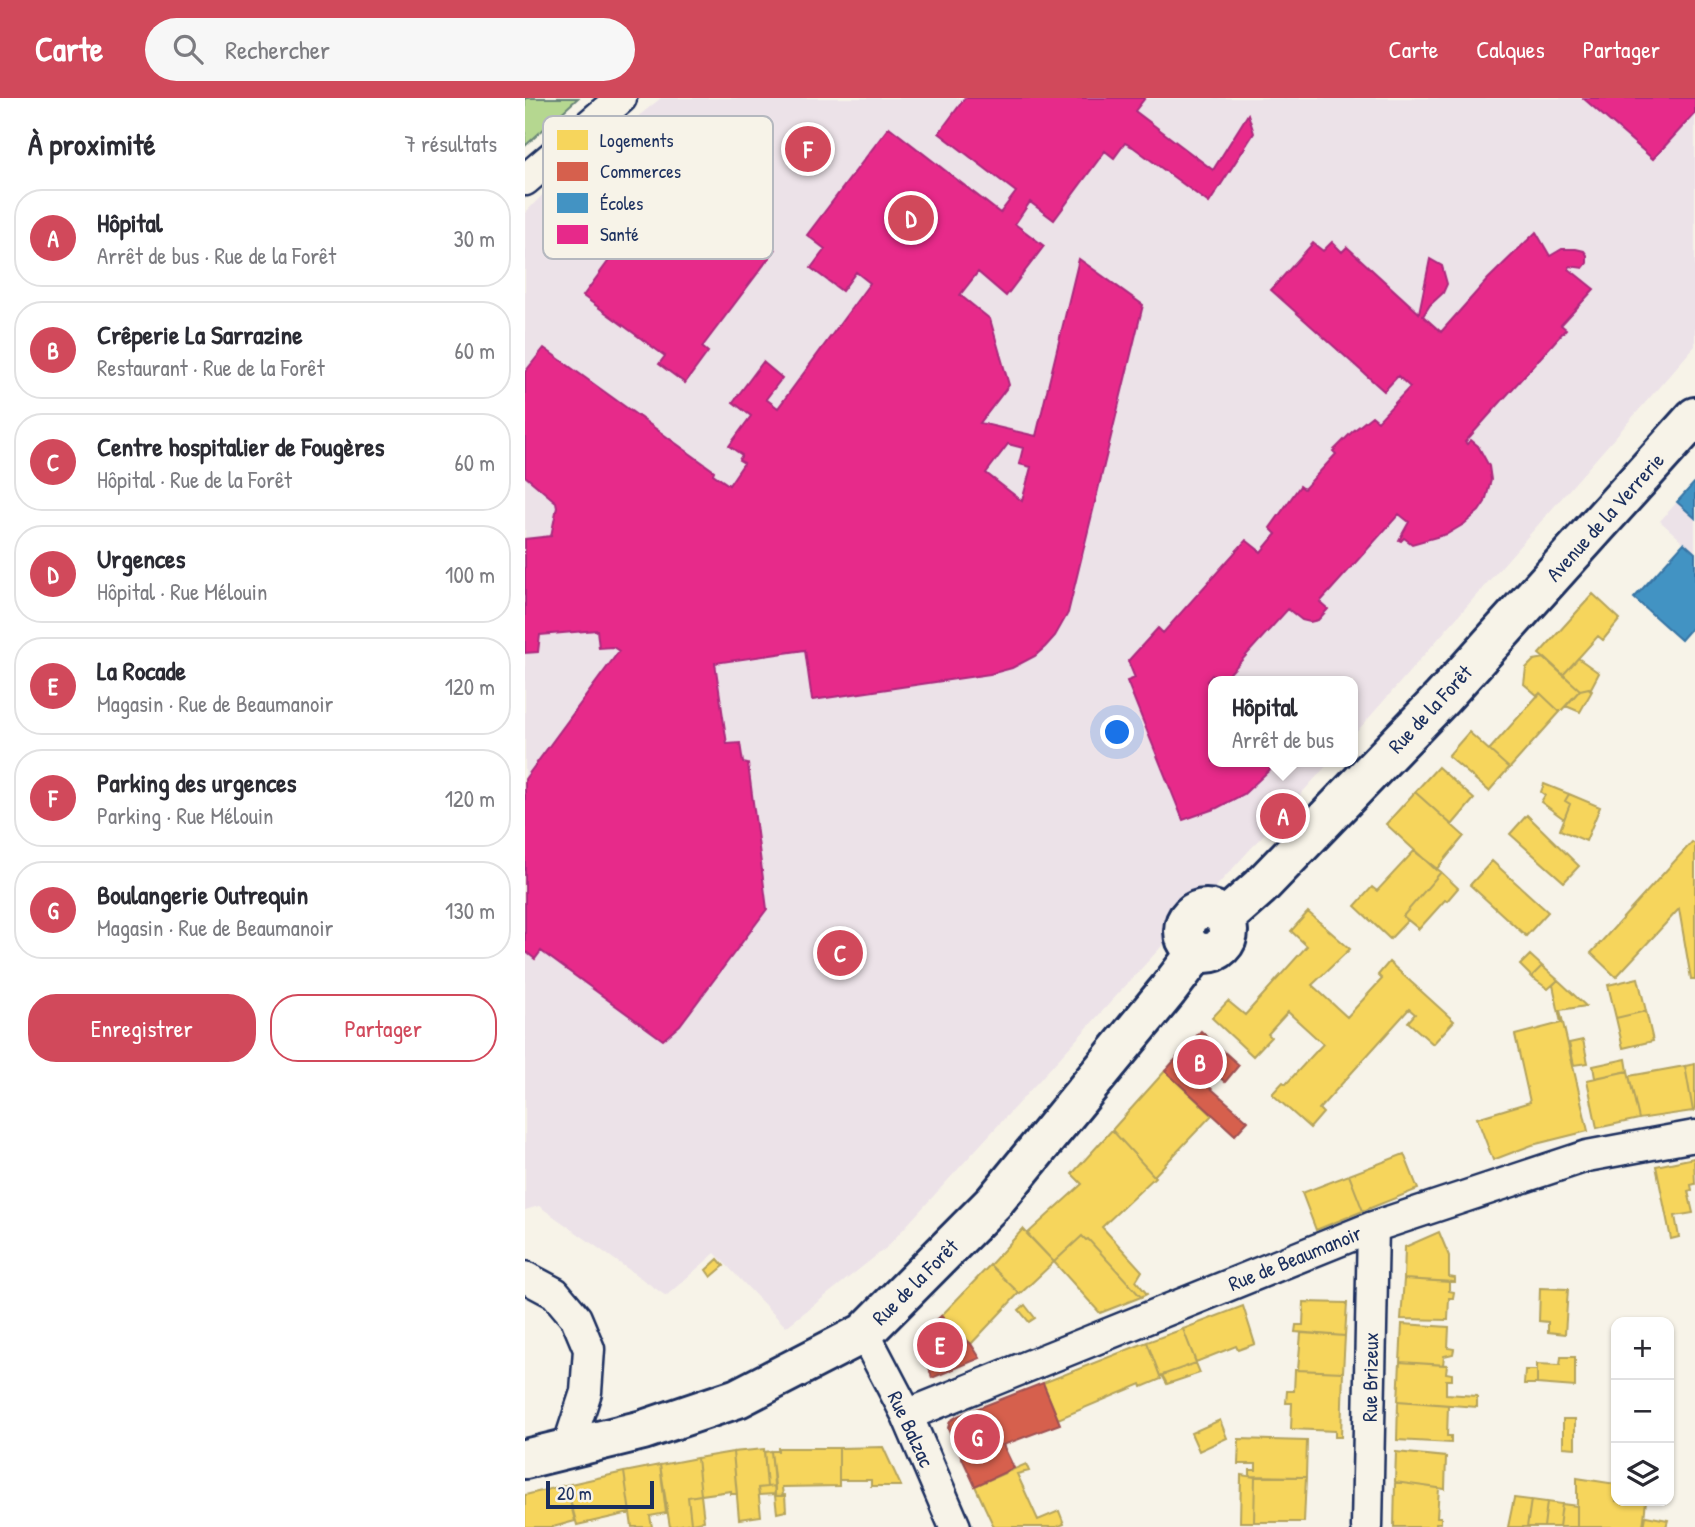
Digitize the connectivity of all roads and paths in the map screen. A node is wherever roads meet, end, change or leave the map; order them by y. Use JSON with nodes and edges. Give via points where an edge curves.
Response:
{"nodes":[{"id":1,"x":621,"y":98,"type":"edge"},
{"id":2,"x":600,"y":116,"type":"edge"},
{"id":3,"x":543,"y":165,"type":"edge"},
{"id":4,"x":525,"y":180,"type":"edge"},
{"id":5,"x":1695,"y":417,"type":"edge"},
{"id":6,"x":1515,"y":618,"type":"joint"},
{"id":7,"x":1695,"y":1136,"type":"edge"},
{"id":8,"x":1373,"y":1227,"type":"junction"},
{"id":9,"x":525,"y":1277,"type":"edge"},
{"id":10,"x":864,"y":1332,"type":"junction"},
{"id":11,"x":907,"y":1415,"type":"junction"},
{"id":12,"x":567,"y":1450,"type":"junction"},
{"id":13,"x":525,"y":1459,"type":"edge"},
{"id":14,"x":955,"y":1527,"type":"edge"},
{"id":15,"x":1367,"y":1527,"type":"edge"}],
"edges":[{"from":1,"to":2,"type":"street"},
{"from":3,"to":4,"type":"street"},
{"from":5,"to":6,"type":"main road","name":"Avenue de la Verrerie"},
{"from":6,"to":10,"type":"main road","name":"Rue de la Forêt","via":[[1260,887],[1225,918],[1229,928],[1224,946],[1216,952],[1196,952],[994,1202]]},
{"from":7,"to":8,"type":"street","name":"Rue de Beaumanoir","via":[[1587,1156]]},
{"from":8,"to":11,"type":"street","name":"Rue de Beaumanoir"},
{"from":8,"to":15,"type":"street","name":"Rue Brizeux"},
{"from":9,"to":12,"type":"street","via":[[555,1293],[576,1318],[589,1349],[586,1392]]},
{"from":10,"to":11,"type":"street","name":"Rue Balzac"},
{"from":10,"to":12,"type":"main road","name":"Rue de la Forêt","via":[[738,1398]]},
{"from":11,"to":14,"type":"street","name":"Rue Balzac"},
{"from":12,"to":13,"type":"main road","name":"Rue de la Forêt"}]}
